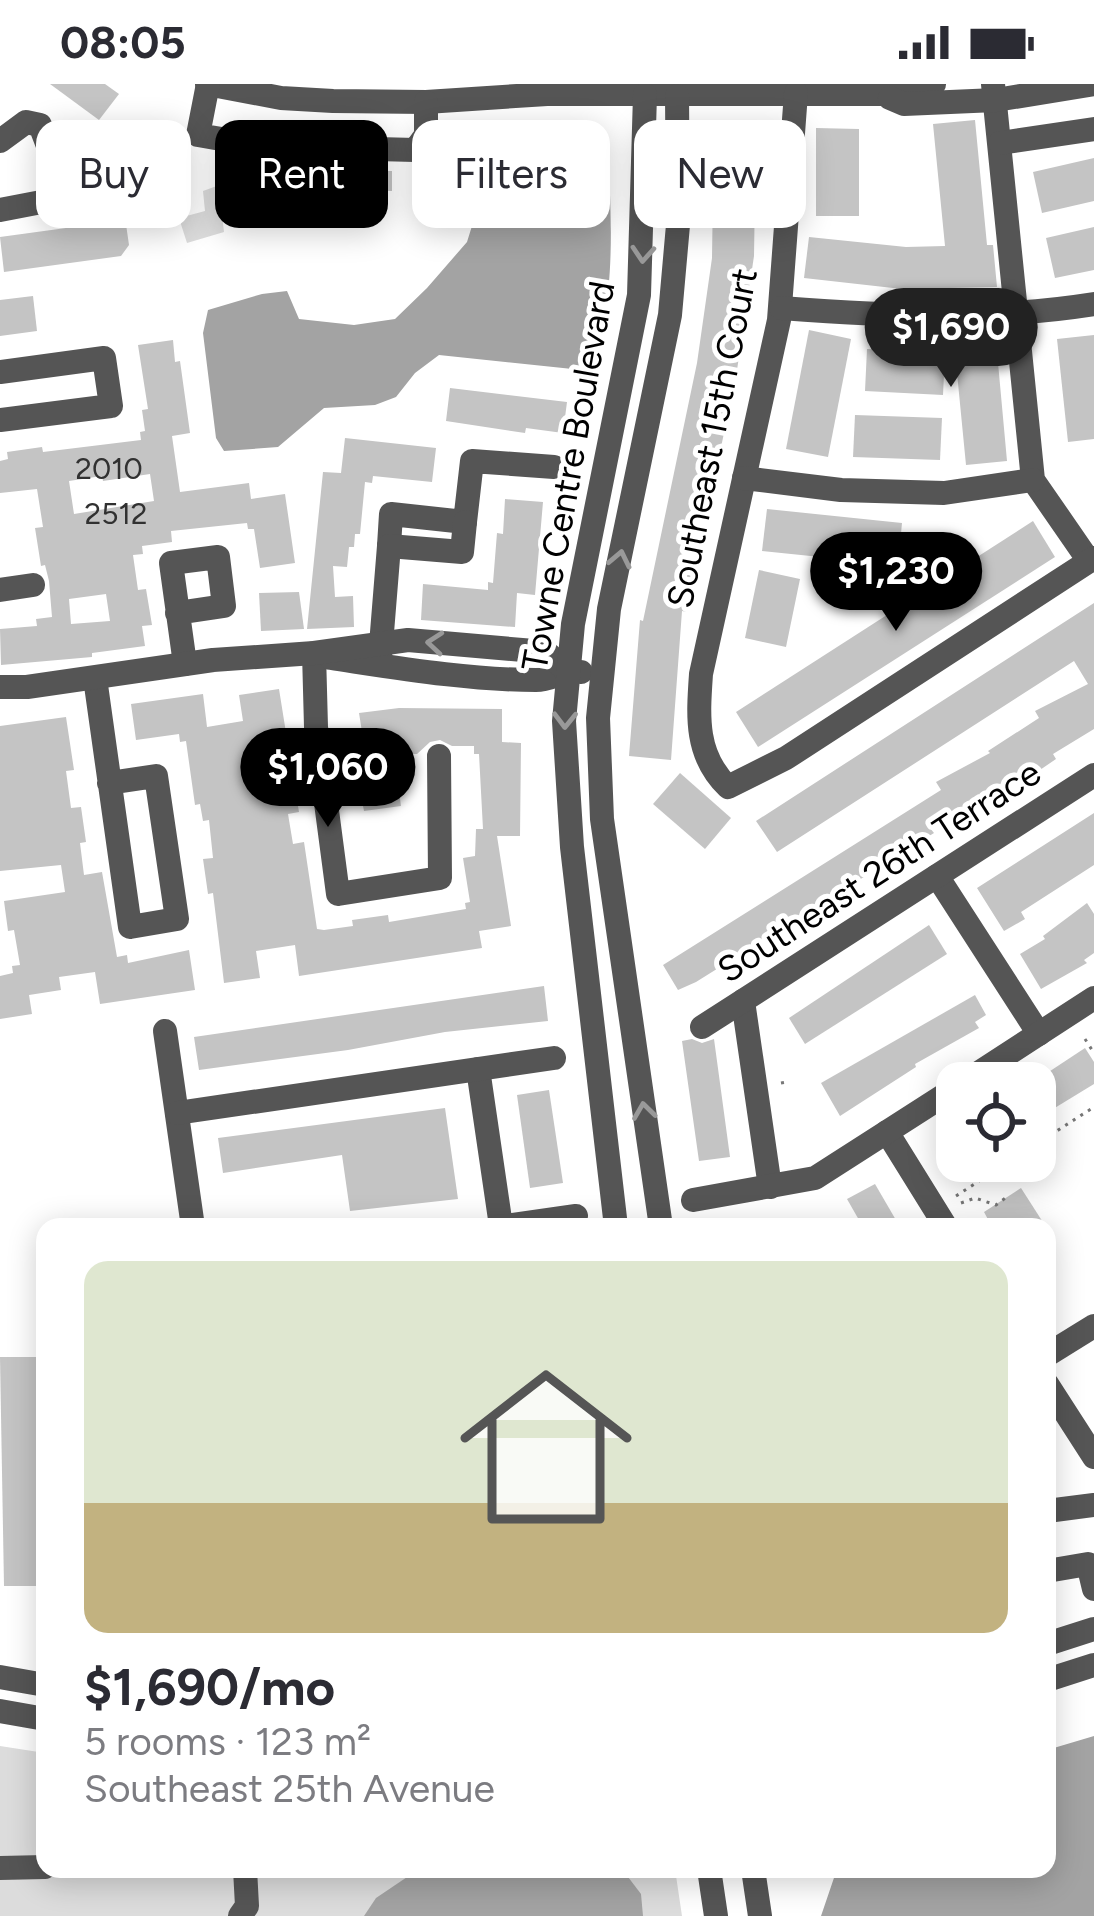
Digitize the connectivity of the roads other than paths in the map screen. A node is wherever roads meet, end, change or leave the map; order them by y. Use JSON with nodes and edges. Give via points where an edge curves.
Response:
{"nodes":[{"id":1,"x":208,"y":84,"type":"edge"},
{"id":2,"x":934,"y":84,"type":"edge"},
{"id":3,"x":1094,"y":85,"type":"edge"},
{"id":4,"x":882,"y":89,"type":"edge"},
{"id":5,"x":460,"y":91,"type":"edge"},
{"id":6,"x":994,"y":92,"type":"edge"},
{"id":7,"x":371,"y":93,"type":"edge"},
{"id":8,"x":796,"y":93,"type":"junction"},
{"id":9,"x":598,"y":94,"type":"junction"},
{"id":10,"x":645,"y":95,"type":"junction"},
{"id":11,"x":677,"y":96,"type":"junction"},
{"id":12,"x":427,"y":102,"type":"junction"},
{"id":13,"x":645,"y":120,"type":"edge"},
{"id":14,"x":634,"y":123,"type":"edge"},
{"id":15,"x":1094,"y":129,"type":"edge"},
{"id":16,"x":0,"y":141,"type":"edge"},
{"id":17,"x":1000,"y":143,"type":"junction"},
{"id":18,"x":0,"y":210,"type":"edge"},
{"id":19,"x":642,"y":228,"type":"edge"},
{"id":20,"x":1094,"y":304,"type":"edge"},
{"id":21,"x":781,"y":308,"type":"junction"},
{"id":22,"x":1017,"y":316,"type":"junction"},
{"id":23,"x":0,"y":372,"type":"edge"},
{"id":24,"x":0,"y":420,"type":"edge"},
{"id":25,"x":554,"y":467,"type":"dead end"},
{"id":26,"x":744,"y":478,"type":"junction"},
{"id":27,"x":1033,"y":480,"type":"junction"},
{"id":28,"x":465,"y":522,"type":"junction"},
{"id":29,"x":389,"y":546,"type":"junction"},
{"id":30,"x":1092,"y":560,"type":"edge"},
{"id":31,"x":33,"y":585,"type":"dead end"},
{"id":32,"x":0,"y":590,"type":"edge"},
{"id":33,"x":177,"y":613,"type":"junction"},
{"id":34,"x":314,"y":653,"type":"junction"},
{"id":35,"x":381,"y":654,"type":"junction"},
{"id":36,"x":185,"y":664,"type":"junction"},
{"id":37,"x":566,"y":670,"type":"junction"},
{"id":38,"x":601,"y":674,"type":"junction"},
{"id":39,"x":94,"y":678,"type":"junction"},
{"id":40,"x":0,"y":687,"type":"edge"},
{"id":41,"x":439,"y":756,"type":"dead end"},
{"id":42,"x":1094,"y":775,"type":"edge"},
{"id":43,"x":109,"y":783,"type":"junction"},
{"id":44,"x":605,"y":842,"type":"junction"},
{"id":45,"x":572,"y":847,"type":"junction"},
{"id":46,"x":937,"y":876,"type":"junction"},
{"id":47,"x":622,"y":964,"type":"junction"},
{"id":48,"x":588,"y":966,"type":"junction"},
{"id":49,"x":1094,"y":998,"type":"edge"},
{"id":50,"x":743,"y":1001,"type":"junction"},
{"id":51,"x":702,"y":1028,"type":"dead end"},
{"id":52,"x":165,"y":1031,"type":"dead end"},
{"id":53,"x":1039,"y":1034,"type":"junction"},
{"id":54,"x":554,"y":1058,"type":"dead end"},
{"id":55,"x":996,"y":1062,"type":"edge"},
{"id":56,"x":478,"y":1069,"type":"junction"},
{"id":57,"x":936,"y":1100,"type":"edge"},
{"id":58,"x":177,"y":1113,"type":"junction"},
{"id":59,"x":887,"y":1132,"type":"junction"},
{"id":60,"x":770,"y":1187,"type":"junction"},
{"id":61,"x":693,"y":1200,"type":"dead end"},
{"id":62,"x":575,"y":1216,"type":"dead end"},
{"id":63,"x":192,"y":1218,"type":"edge"},
{"id":64,"x":498,"y":1218,"type":"edge"},
{"id":65,"x":561,"y":1218,"type":"edge"},
{"id":66,"x":615,"y":1218,"type":"edge"},
{"id":67,"x":660,"y":1218,"type":"edge"},
{"id":68,"x":940,"y":1218,"type":"edge"},
{"id":69,"x":1094,"y":1326,"type":"edge"},
{"id":70,"x":1056,"y":1349,"type":"edge"},
{"id":71,"x":1056,"y":1398,"type":"edge"},
{"id":72,"x":1094,"y":1457,"type":"edge"},
{"id":73,"x":1094,"y":1505,"type":"edge"},
{"id":74,"x":1056,"y":1510,"type":"edge"},
{"id":75,"x":1056,"y":1569,"type":"edge"},
{"id":76,"x":1094,"y":1588,"type":"edge"},
{"id":77,"x":1094,"y":1629,"type":"edge"},
{"id":78,"x":1056,"y":1641,"type":"edge"},
{"id":79,"x":1094,"y":1665,"type":"edge"},
{"id":80,"x":0,"y":1677,"type":"edge"},
{"id":81,"x":1056,"y":1677,"type":"edge"},
{"id":82,"x":36,"y":1683,"type":"edge"},
{"id":83,"x":0,"y":1711,"type":"edge"},
{"id":84,"x":36,"y":1717,"type":"edge"},
{"id":85,"x":36,"y":1867,"type":"edge"},
{"id":86,"x":0,"y":1868,"type":"edge"},
{"id":87,"x":245,"y":1878,"type":"edge"},
{"id":88,"x":710,"y":1878,"type":"edge"},
{"id":89,"x":754,"y":1878,"type":"edge"},
{"id":90,"x":242,"y":1914,"type":"edge"},
{"id":91,"x":716,"y":1916,"type":"edge"},
{"id":92,"x":760,"y":1916,"type":"edge"}],
"edges":[{"from":1,"to":7,"type":"street","via":[[304,100]]},
{"from":1,"to":12,"type":"street","via":[[198,135],[262,146],[415,150],[426,135]]},
{"from":2,"to":4,"type":"street"},
{"from":3,"to":6,"type":"street"},
{"from":4,"to":6,"type":"street","via":[[904,104]]},
{"from":4,"to":8,"type":"street"},
{"from":5,"to":9,"type":"street"},
{"from":5,"to":12,"type":"street"},
{"from":6,"to":17,"type":"street"},
{"from":7,"to":12,"type":"street"},
{"from":8,"to":11,"type":"street"},
{"from":8,"to":21,"type":"street","name":"Southeast 15th Court"},
{"from":9,"to":10,"type":"street"},
{"from":9,"to":14,"type":"street"},
{"from":10,"to":11,"type":"street"},
{"from":10,"to":13,"type":"street","name":"Towne Centre Boulevard"},
{"from":38,"to":11,"type":"street","name":"Towne Centre Boulevard","one_way":true,"via":[[670,315]]},
{"from":15,"to":17,"type":"street"},
{"from":16,"to":18,"type":"street","via":[[26,122],[40,125],[57,200]]},
{"from":17,"to":22,"type":"street"},
{"from":19,"to":37,"type":"street","name":"Towne Centre Boulevard","one_way":true,"via":[[639,295]]},
{"from":20,"to":22,"type":"street"},
{"from":21,"to":22,"type":"street"},
{"from":21,"to":26,"type":"street","name":"Southeast 15th Court"},
{"from":22,"to":27,"type":"street"},
{"from":23,"to":24,"type":"street","via":[[104,358],[111,406]]},
{"from":25,"to":28,"type":"street","via":[[472,461]]},
{"from":26,"to":27,"type":"street","via":[[944,493]]},
{"from":26,"to":30,"type":"street","name":"Southeast 15th Court","via":[[697,724],[710,769],[728,787],[786,758]]},
{"from":27,"to":30,"type":"street"},
{"from":28,"to":29,"type":"street","via":[[462,552]]},
{"from":28,"to":29,"type":"street","via":[[392,514]]},
{"from":29,"to":35,"type":"street"},
{"from":31,"to":32,"type":"street"},
{"from":33,"to":33,"type":"street","via":[[171,563],[218,557],[224,606]]},
{"from":33,"to":36,"type":"street"},
{"from":34,"to":35,"type":"street"},
{"from":34,"to":36,"type":"street"},
{"from":34,"to":41,"type":"street","via":[[338,894],[440,878]]},
{"from":35,"to":37,"type":"street","via":[[542,681]]},
{"from":36,"to":39,"type":"street"},
{"from":37,"to":38,"type":"street"},
{"from":37,"to":45,"type":"street","name":"Towne Centre Boulevard","one_way":true},
{"from":38,"to":44,"type":"street","name":"Towne Centre Boulevard"},
{"from":39,"to":40,"type":"street"},
{"from":39,"to":43,"type":"street"},
{"from":42,"to":46,"type":"street","name":"Southeast 26th Terrace"},
{"from":43,"to":43,"type":"street","via":[[130,927],[177,920],[156,776]]},
{"from":44,"to":45,"type":"street"},
{"from":44,"to":47,"type":"street","name":"Towne Centre Boulevard"},
{"from":45,"to":48,"type":"street","name":"Towne Centre Boulevard"},
{"from":46,"to":50,"type":"street","name":"Southeast 26th Terrace"},
{"from":46,"to":53,"type":"street"},
{"from":47,"to":48,"type":"street"},
{"from":67,"to":47,"type":"street","name":"Towne Centre Boulevard","one_way":true},
{"from":48,"to":66,"type":"street","name":"Towne Centre Boulevard"},
{"from":49,"to":53,"type":"street"},
{"from":50,"to":51,"type":"street","name":"Southeast 26th Terrace"},
{"from":50,"to":60,"type":"street"},
{"from":52,"to":58,"type":"street"},
{"from":53,"to":55,"type":"street"},
{"from":54,"to":56,"type":"street"},
{"from":56,"to":58,"type":"street"},
{"from":56,"to":64,"type":"street"},
{"from":57,"to":59,"type":"street"},
{"from":58,"to":63,"type":"street"},
{"from":59,"to":60,"type":"street","via":[[815,1178]]},
{"from":59,"to":68,"type":"street"},
{"from":60,"to":61,"type":"street"},
{"from":62,"to":65,"type":"street"},
{"from":69,"to":70,"type":"street"},
{"from":71,"to":72,"type":"street"},
{"from":73,"to":74,"type":"street"},
{"from":75,"to":76,"type":"street","via":[[1088,1564]]},
{"from":77,"to":78,"type":"street"},
{"from":79,"to":81,"type":"street"},
{"from":80,"to":82,"type":"street"},
{"from":83,"to":84,"type":"street"},
{"from":85,"to":86,"type":"street"},
{"from":87,"to":90,"type":"street"},
{"from":88,"to":91,"type":"street"},
{"from":89,"to":92,"type":"street"}]}
